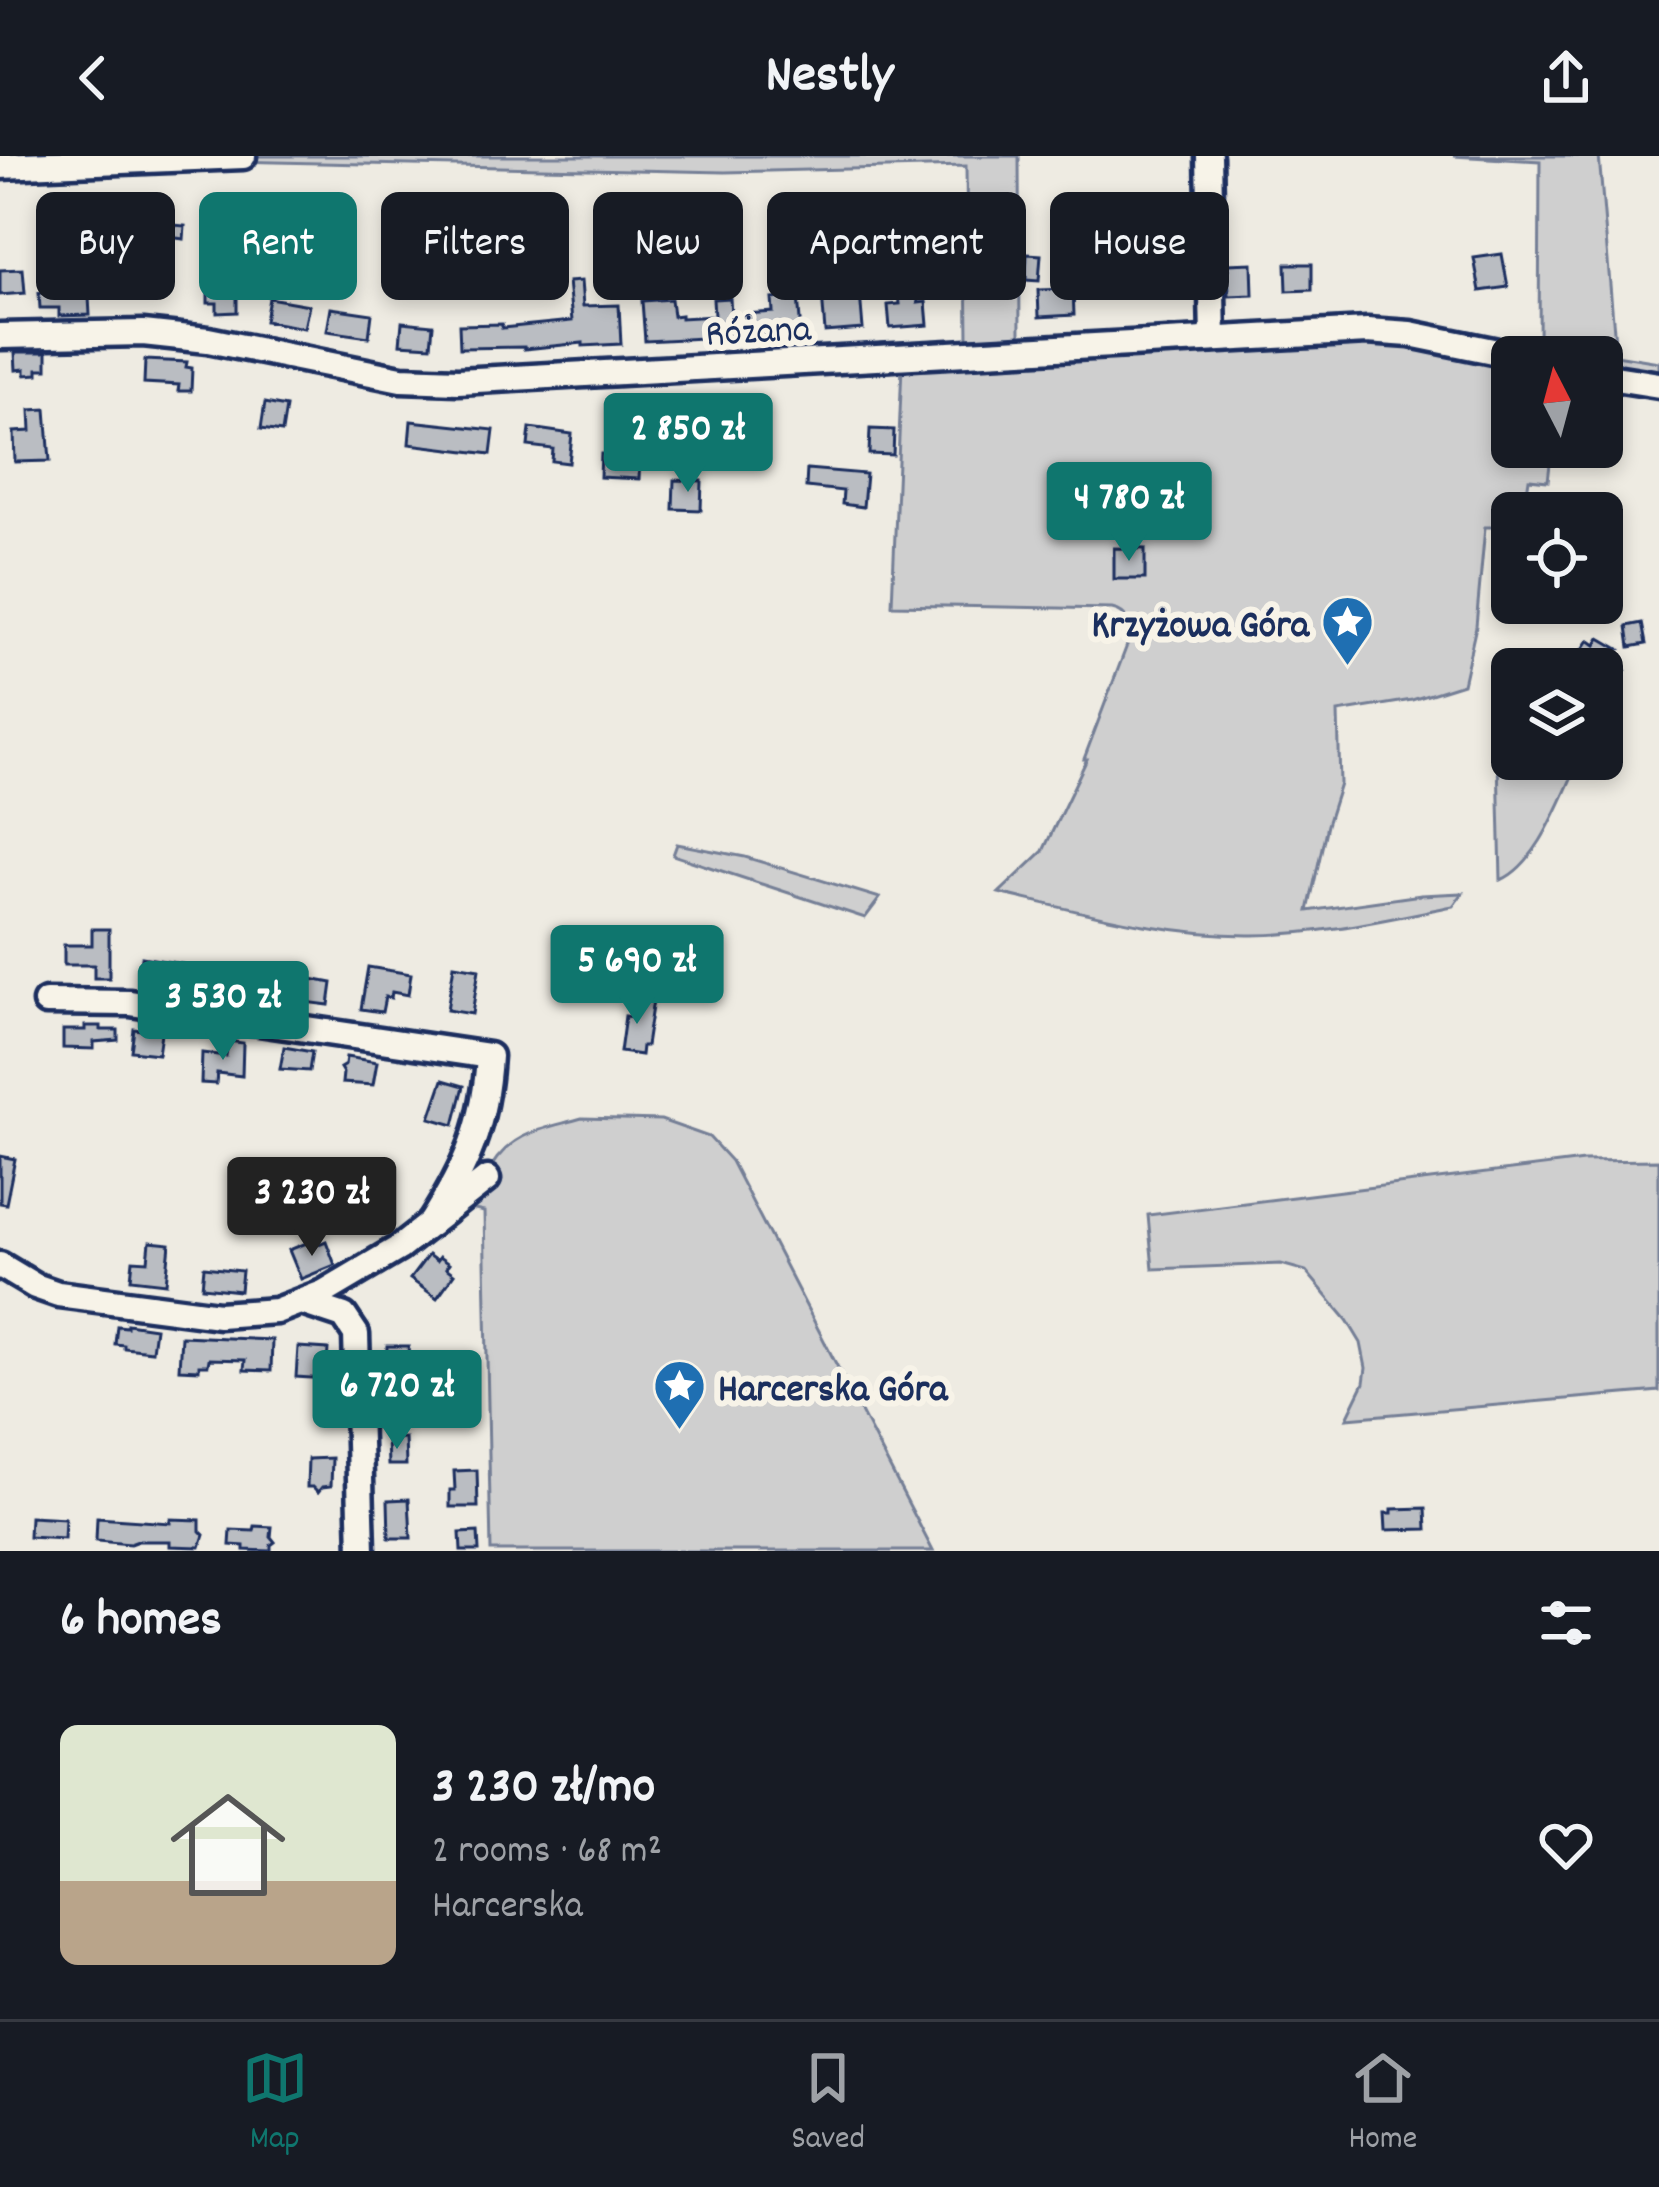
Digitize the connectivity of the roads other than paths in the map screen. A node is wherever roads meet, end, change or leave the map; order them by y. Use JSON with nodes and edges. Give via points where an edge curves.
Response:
{"nodes":[{"id":1,"x":243,"y":156,"type":"edge"},
{"id":2,"x":1208,"y":156,"type":"edge"},
{"id":3,"x":0,"y":166,"type":"edge"},
{"id":4,"x":0,"y":336,"type":"edge"},
{"id":5,"x":1213,"y":339,"type":"junction"},
{"id":6,"x":1491,"y":351,"type":"edge"},
{"id":7,"x":1623,"y":379,"type":"edge"},
{"id":8,"x":1659,"y":385,"type":"edge"},
{"id":9,"x":46,"y":1002,"type":"dead end"},
{"id":10,"x":488,"y":1178,"type":"dead end"},
{"id":11,"x":430,"y":1224,"type":"junction"},
{"id":12,"x":0,"y":1265,"type":"edge"},
{"id":13,"x":302,"y":1302,"type":"junction"},
{"id":14,"x":362,"y":1551,"type":"edge"}],
"edges":[{"from":1,"to":3,"type":"street"},
{"from":2,"to":5,"type":"street"},
{"from":4,"to":5,"type":"street","name":"Różana","via":[[165,335],[445,380]]},
{"from":5,"to":6,"type":"street","name":"Różana","via":[[1386,332]]},
{"from":7,"to":8,"type":"street"},
{"from":9,"to":11,"type":"street","via":[[130,1003],[489,1056],[483,1116],[460,1178]]},
{"from":10,"to":11,"type":"street"},
{"from":11,"to":13,"type":"street"},
{"from":12,"to":13,"type":"street","via":[[58,1294],[219,1316]]},
{"from":13,"to":14,"type":"street","via":[[344,1316],[356,1334]]}]}
